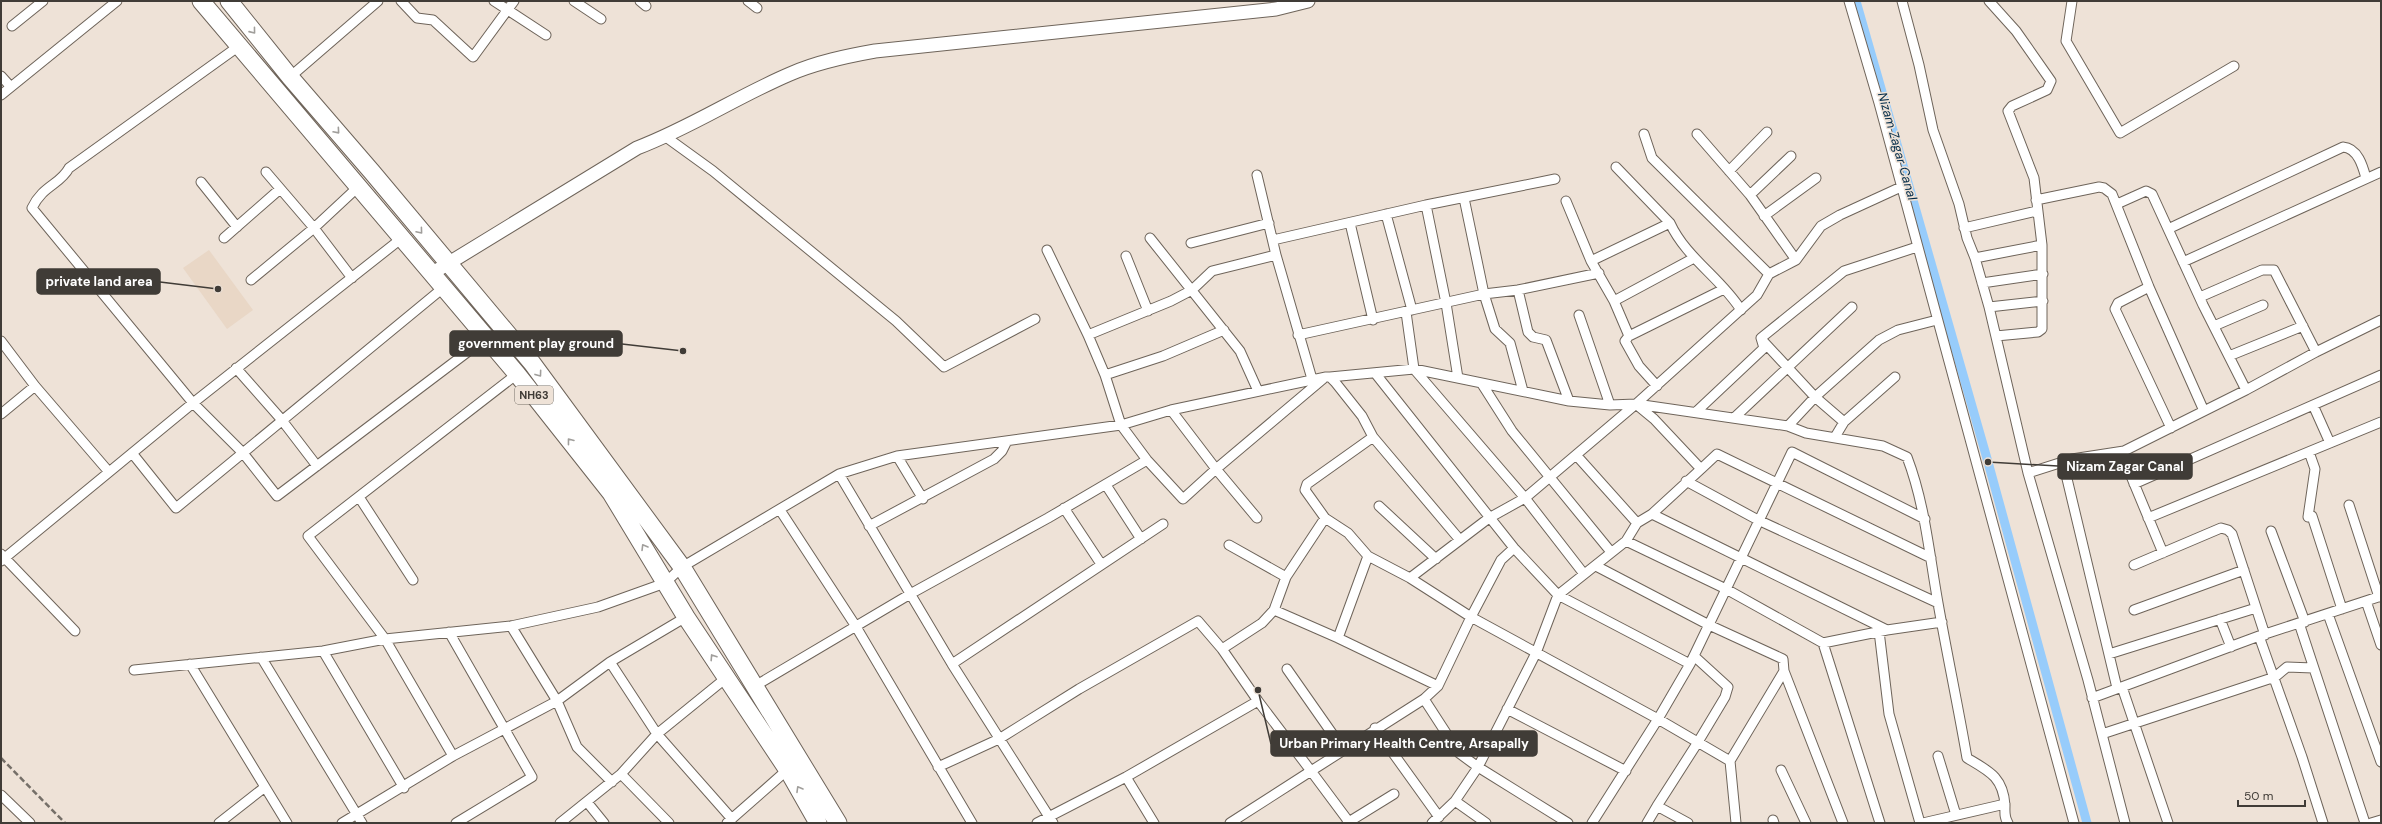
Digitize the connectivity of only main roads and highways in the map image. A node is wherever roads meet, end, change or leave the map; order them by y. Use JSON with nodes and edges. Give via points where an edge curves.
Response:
{"nodes":[{"id":1,"x":201,"y":1,"type":"edge"},
{"id":2,"x":229,"y":1,"type":"edge"},
{"id":3,"x":818,"y":823,"type":"edge"},
{"id":4,"x":838,"y":823,"type":"edge"}],
"edges":[{"from":3,"to":1,"type":"highway","number":"NH63","one_way":true,"via":[[686,617],[611,493],[517,374]]},
{"from":2,"to":4,"type":"highway","number":"NH63","one_way":true,"via":[[290,77],[532,363],[682,568]]}]}
